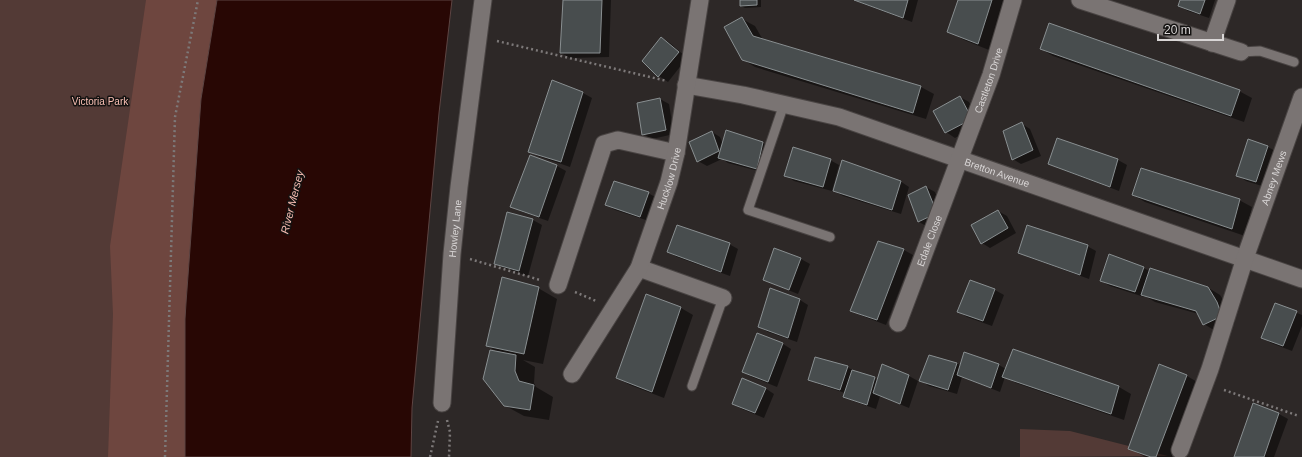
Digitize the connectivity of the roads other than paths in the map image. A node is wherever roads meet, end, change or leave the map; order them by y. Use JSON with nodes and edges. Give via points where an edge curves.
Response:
{"nodes":[{"id":1,"x":483,"y":0,"type":"edge"},
{"id":2,"x":700,"y":0,"type":"edge"},
{"id":3,"x":1014,"y":0,"type":"edge"},
{"id":4,"x":1080,"y":0,"type":"edge"},
{"id":5,"x":1227,"y":0,"type":"edge"},
{"id":6,"x":1212,"y":43,"type":"junction"},
{"id":7,"x":1241,"y":52,"type":"joint"},
{"id":8,"x":1294,"y":62,"type":"dead end"},
{"id":9,"x":686,"y":85,"type":"junction"},
{"id":10,"x":1302,"y":97,"type":"edge"},
{"id":11,"x":784,"y":104,"type":"junction"},
{"id":12,"x":676,"y":153,"type":"junction"},
{"id":13,"x":960,"y":159,"type":"junction"},
{"id":14,"x":830,"y":237,"type":"dead end"},
{"id":15,"x":1245,"y":258,"type":"junction"},
{"id":16,"x":639,"y":268,"type":"junction"},
{"id":17,"x":1302,"y":279,"type":"edge"},
{"id":18,"x":558,"y":285,"type":"road end"},
{"id":19,"x":723,"y":298,"type":"joint"},
{"id":20,"x":898,"y":323,"type":"dead end"},
{"id":21,"x":572,"y":374,"type":"dead end"},
{"id":22,"x":692,"y":386,"type":"dead end"},
{"id":23,"x":442,"y":403,"type":"road end"},
{"id":24,"x":1180,"y":450,"type":"dead end"}],
"edges":[{"from":1,"to":23,"type":"street","name":"Howley Lane","via":[[452,254]]},
{"from":2,"to":9,"type":"street","name":"Hucklow Drive"},
{"from":3,"to":13,"type":"street","name":"Castleton Drive","via":[[991,75]]},
{"from":4,"to":6,"type":"street"},
{"from":5,"to":6,"type":"street"},
{"from":6,"to":7,"type":"street"},
{"from":7,"to":8,"type":"lane","via":[[1260,51]]},
{"from":9,"to":11,"type":"street","name":"Bretton Avenue"},
{"from":9,"to":12,"type":"street","name":"Hucklow Drive"},
{"from":10,"to":15,"type":"street","name":"Abney Mews"},
{"from":11,"to":13,"type":"street","name":"Bretton Avenue","via":[[839,117]]},
{"from":11,"to":14,"type":"lane","via":[[748,210]]},
{"from":12,"to":16,"type":"street","name":"Hucklow Drive","via":[[669,182]]},
{"from":12,"to":18,"type":"street","via":[[618,140],[604,144]]},
{"from":13,"to":15,"type":"street","name":"Bretton Avenue"},
{"from":13,"to":20,"type":"street","name":"Edale Close"},
{"from":15,"to":17,"type":"street","name":"Bretton Avenue"},
{"from":15,"to":24,"type":"street","name":"Abney Mews","via":[[1205,383]]},
{"from":16,"to":19,"type":"street"},
{"from":16,"to":21,"type":"street","name":"Hucklow Drive"},
{"from":19,"to":22,"type":"lane"}]}
